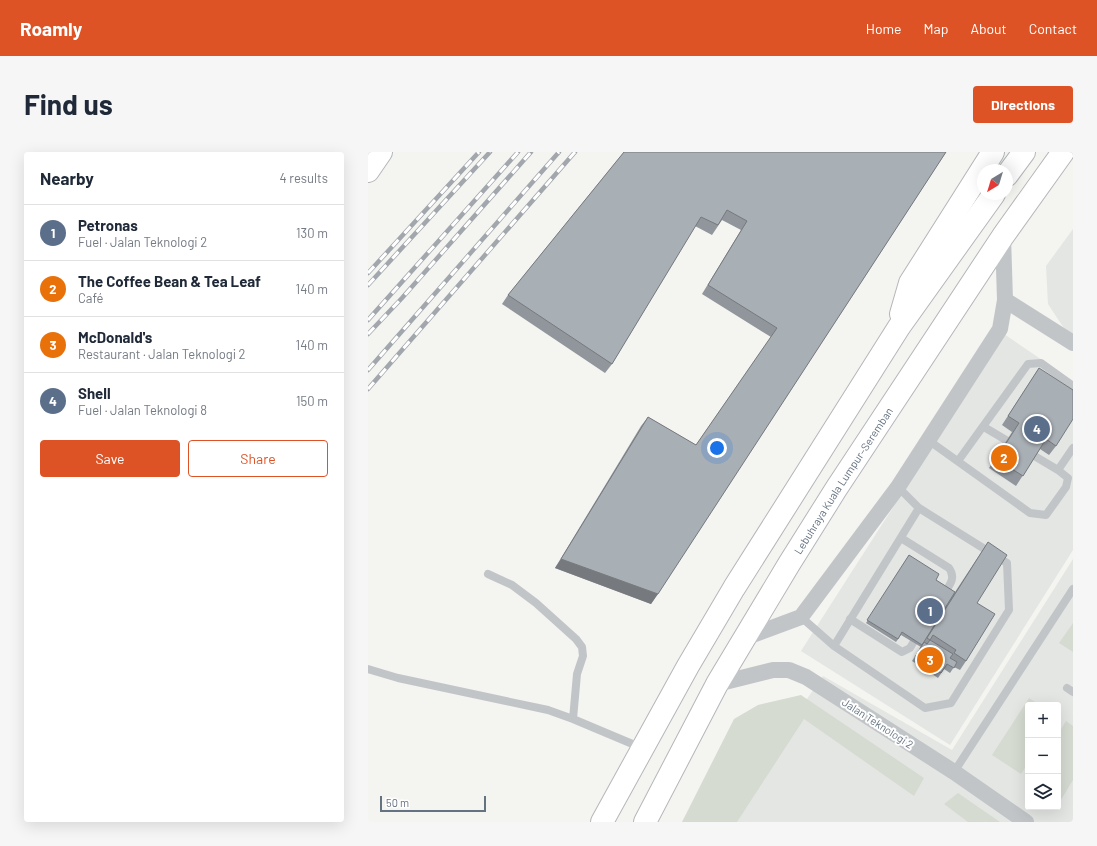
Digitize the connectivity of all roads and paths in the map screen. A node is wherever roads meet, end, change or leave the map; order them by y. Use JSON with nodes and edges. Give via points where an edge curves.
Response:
{"nodes":[{"id":1,"x":381,"y":152,"type":"edge"},
{"id":2,"x":993,"y":152,"type":"edge"},
{"id":3,"x":1024,"y":152,"type":"edge"},
{"id":4,"x":1063,"y":152,"type":"edge"},
{"id":5,"x":1013,"y":167,"type":"edge"},
{"id":6,"x":368,"y":171,"type":"edge"},
{"id":7,"x":990,"y":200,"type":"edge"},
{"id":8,"x":1003,"y":236,"type":"junction"},
{"id":9,"x":1005,"y":300,"type":"junction"},
{"id":10,"x":899,"y":327,"type":"junction"},
{"id":11,"x":1073,"y":343,"type":"edge"},
{"id":12,"x":1073,"y":386,"type":"edge"},
{"id":13,"x":984,"y":427,"type":"junction"},
{"id":14,"x":928,"y":440,"type":"junction"},
{"id":15,"x":1073,"y":448,"type":"edge"},
{"id":16,"x":958,"y":461,"type":"junction"},
{"id":17,"x":1058,"y":470,"type":"junction"},
{"id":18,"x":898,"y":487,"type":"junction"},
{"id":19,"x":919,"y":508,"type":"junction"},
{"id":20,"x":900,"y":538,"type":"junction"},
{"id":21,"x":488,"y":574,"type":"dead end"},
{"id":22,"x":1073,"y":589,"type":"edge"},
{"id":23,"x":937,"y":604,"type":"edge"},
{"id":24,"x":801,"y":618,"type":"junction"},
{"id":25,"x":850,"y":619,"type":"junction"},
{"id":26,"x":925,"y":623,"type":"edge"},
{"id":27,"x":742,"y":639,"type":"junction"},
{"id":28,"x":834,"y":646,"type":"junction"},
{"id":29,"x":368,"y":669,"type":"edge"},
{"id":30,"x":717,"y":684,"type":"junction"},
{"id":31,"x":573,"y":719,"type":"junction"},
{"id":32,"x":642,"y":749,"type":"junction"},
{"id":33,"x":954,"y":772,"type":"junction"},
{"id":34,"x":602,"y":822,"type":"edge"},
{"id":35,"x":645,"y":822,"type":"edge"},
{"id":36,"x":1026,"y":822,"type":"edge"}],
"edges":[{"from":1,"to":6,"type":"highway"},
{"from":2,"to":10,"type":"highway","via":[[910,283]]},
{"from":3,"to":5,"type":"highway"},
{"from":4,"to":8,"type":"highway","name":"Lebuhraya Kuala Lumpur–Seremban"},
{"from":7,"to":10,"type":"highway"},
{"from":8,"to":9,"type":"street"},
{"from":8,"to":27,"type":"highway","name":"Lebuhraya Kuala Lumpur–Seremban","via":[[836,489]]},
{"from":9,"to":11,"type":"street"},
{"from":9,"to":14,"type":"street","via":[[1000,330]]},
{"from":10,"to":32,"type":"highway","via":[[734,588]]},
{"from":12,"to":13,"type":"lane","via":[[1041,363],[1028,364]]},
{"from":13,"to":16,"type":"lane"},
{"from":13,"to":17,"type":"lane"},
{"from":14,"to":16,"type":"lane"},
{"from":14,"to":18,"type":"street"},
{"from":15,"to":17,"type":"lane"},
{"from":16,"to":17,"type":"lane","via":[[1030,513],[1046,515],[1066,488],[1068,478]]},
{"from":18,"to":19,"type":"lane"},
{"from":18,"to":24,"type":"street"},
{"from":19,"to":20,"type":"lane"},
{"from":19,"to":28,"type":"lane","via":[[1007,563],[1009,610],[951,703],[926,708]]},
{"from":20,"to":23,"type":"lane","via":[[953,573],[953,580]]},
{"from":20,"to":25,"type":"lane"},
{"from":21,"to":31,"type":"lane","via":[[512,585],[536,603],[582,647],[583,656],[577,674]]},
{"from":22,"to":33,"type":"lane"},
{"from":24,"to":27,"type":"street"},
{"from":24,"to":28,"type":"lane"},
{"from":25,"to":26,"type":"lane","via":[[904,652],[910,648]]},
{"from":25,"to":28,"type":"lane"},
{"from":27,"to":30,"type":"highway","name":"Lebuhraya Kuala Lumpur–Seremban"},
{"from":29,"to":31,"type":"lane","via":[[406,680],[548,710]]},
{"from":30,"to":33,"type":"street","name":"Jalan Teknologi 2","via":[[773,670],[789,670],[806,677]]},
{"from":30,"to":35,"type":"highway","name":"Lebuhraya Kuala Lumpur–Seremban"},
{"from":31,"to":32,"type":"lane"},
{"from":32,"to":34,"type":"highway"},
{"from":33,"to":36,"type":"street","name":"Jalan Teknologi 2"}]}
